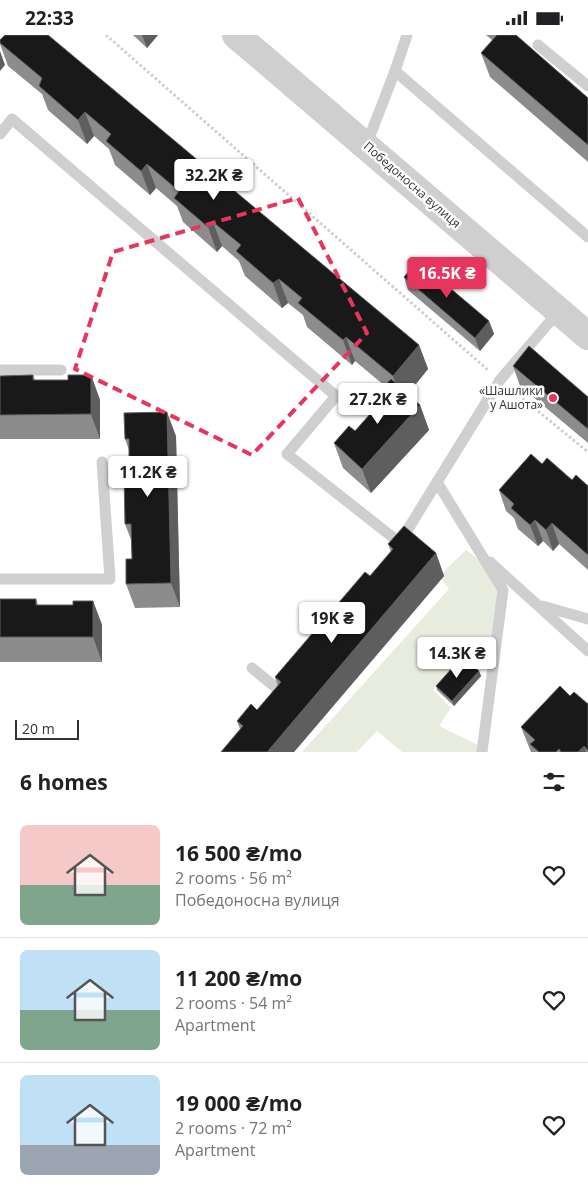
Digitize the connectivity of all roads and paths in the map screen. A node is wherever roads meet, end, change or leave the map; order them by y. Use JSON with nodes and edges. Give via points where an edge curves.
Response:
{"nodes":[{"id":1,"x":106,"y":35,"type":"edge"},
{"id":2,"x":236,"y":35,"type":"edge"},
{"id":3,"x":407,"y":35,"type":"edge"},
{"id":4,"x":538,"y":45,"type":"dead end"},
{"id":5,"x":395,"y":71,"type":"junction"},
{"id":6,"x":588,"y":86,"type":"edge"},
{"id":7,"x":0,"y":134,"type":"edge"},
{"id":8,"x":366,"y":146,"type":"junction"},
{"id":9,"x":588,"y":237,"type":"edge"},
{"id":10,"x":559,"y":311,"type":"junction"},
{"id":11,"x":588,"y":336,"type":"edge"},
{"id":12,"x":0,"y":370,"type":"edge"},
{"id":13,"x":61,"y":370,"type":"dead end"},
{"id":14,"x":500,"y":380,"type":"junction"},
{"id":15,"x":588,"y":452,"type":"edge"},
{"id":16,"x":102,"y":462,"type":"dead end"},
{"id":17,"x":437,"y":482,"type":"junction"},
{"id":18,"x":480,"y":552,"type":"junction"},
{"id":19,"x":0,"y":579,"type":"edge"},
{"id":20,"x":537,"y":605,"type":"junction"},
{"id":21,"x":588,"y":619,"type":"edge"},
{"id":22,"x":588,"y":651,"type":"edge"},
{"id":23,"x":252,"y":668,"type":"dead end"},
{"id":24,"x":291,"y":676,"type":"edge"},
{"id":25,"x":482,"y":752,"type":"edge"}],
"edges":[{"from":1,"to":14,"type":"path"},
{"from":2,"to":8,"type":"street","name":"Победоносна вулиця"},
{"from":3,"to":5,"type":"lane"},
{"from":4,"to":6,"type":"lane"},
{"from":5,"to":8,"type":"lane"},
{"from":5,"to":9,"type":"lane"},
{"from":7,"to":17,"type":"lane","via":[[12,119],[336,396],[287,454],[397,546]]},
{"from":8,"to":10,"type":"street","name":"Победоносна вулиця"},
{"from":10,"to":11,"type":"street","name":"Победоносна вулиця"},
{"from":10,"to":14,"type":"lane"},
{"from":12,"to":13,"type":"lane"},
{"from":14,"to":15,"type":"path"},
{"from":14,"to":17,"type":"lane"},
{"from":16,"to":19,"type":"lane","via":[[110,579]]},
{"from":17,"to":18,"type":"lane"},
{"from":18,"to":20,"type":"lane"},
{"from":18,"to":25,"type":"lane","via":[[503,590]]},
{"from":20,"to":21,"type":"lane"},
{"from":20,"to":22,"type":"lane"},
{"from":23,"to":24,"type":"lane","via":[[279,691]]}]}
